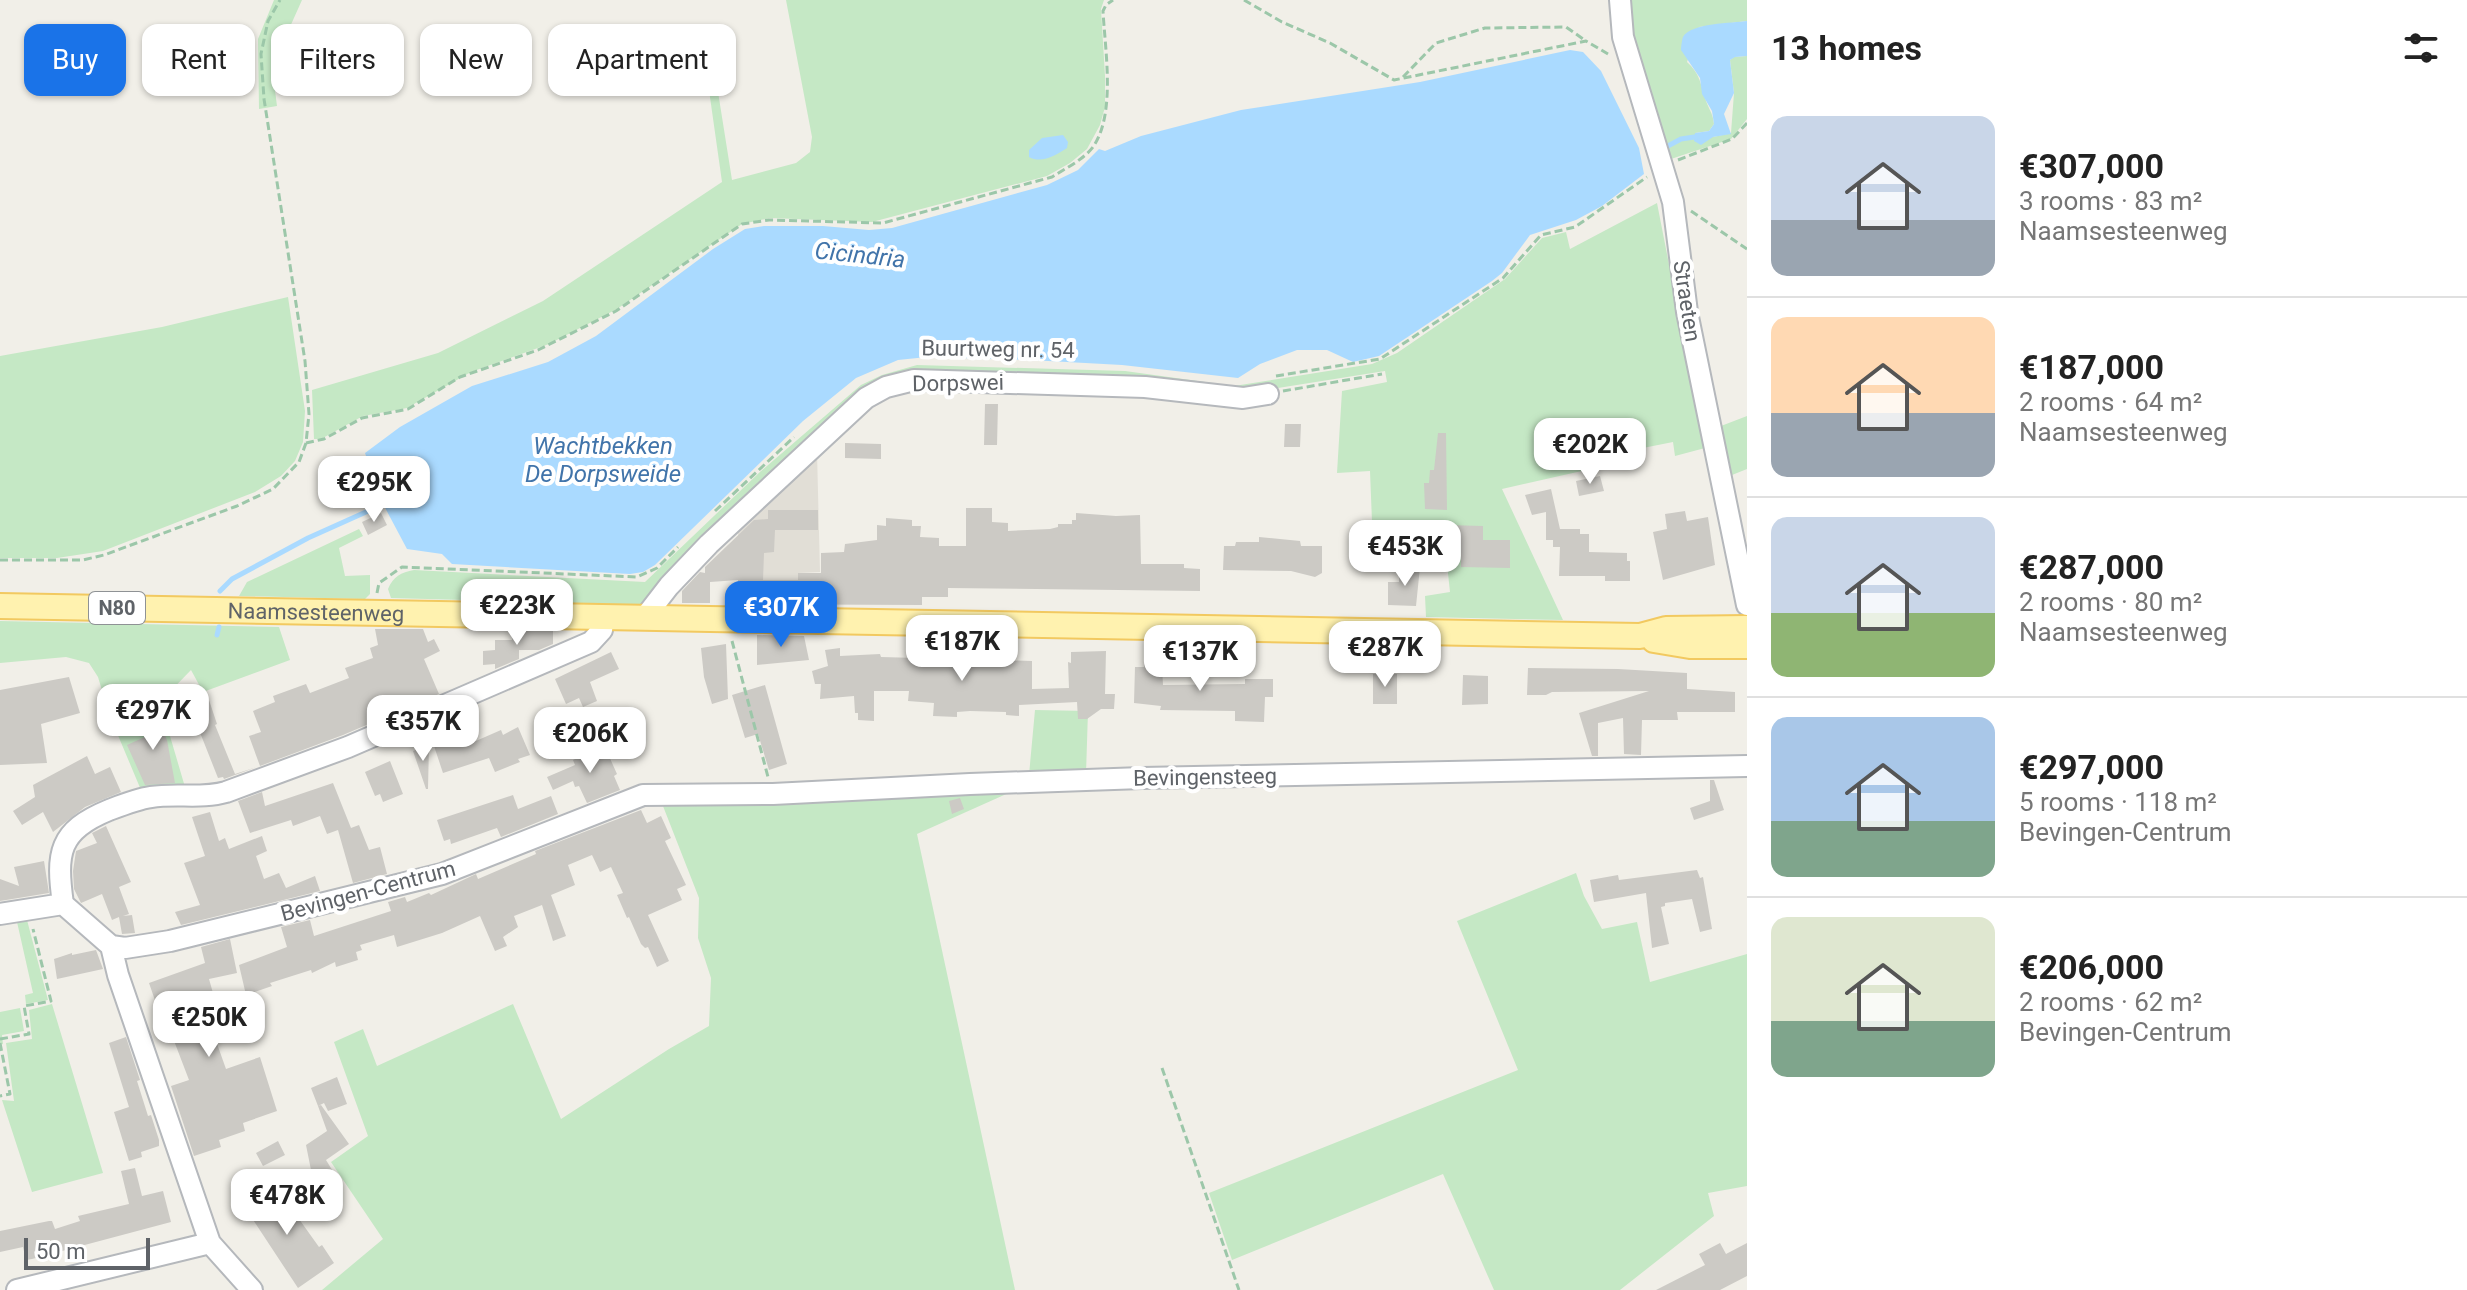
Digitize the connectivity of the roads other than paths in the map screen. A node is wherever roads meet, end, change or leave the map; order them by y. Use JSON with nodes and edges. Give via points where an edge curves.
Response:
{"nodes":[{"id":1,"x":1620,"y":0,"type":"edge"},
{"id":2,"x":1267,"y":386,"type":"road end"},
{"id":3,"x":1747,"y":605,"type":"edge"},
{"id":4,"x":0,"y":606,"type":"edge"},
{"id":5,"x":604,"y":616,"type":"junction"},
{"id":6,"x":645,"y":617,"type":"junction"},
{"id":7,"x":1747,"y":628,"type":"edge"},
{"id":8,"x":1640,"y":636,"type":"junction"},
{"id":9,"x":1747,"y":646,"type":"edge"},
{"id":10,"x":1747,"y":766,"type":"edge"},
{"id":11,"x":663,"y":793,"type":"joint"},
{"id":12,"x":63,"y":904,"type":"junction"},
{"id":13,"x":0,"y":914,"type":"edge"},
{"id":14,"x":111,"y":946,"type":"junction"},
{"id":15,"x":210,"y":1243,"type":"junction"},
{"id":16,"x":17,"y":1290,"type":"edge"},
{"id":17,"x":252,"y":1290,"type":"edge"}],
"edges":[{"from":1,"to":3,"type":"street","name":"Straeten","via":[[1623,37],[1673,202],[1687,312]]},
{"from":2,"to":6,"type":"street","name":"Dorpswei","via":[[1243,398],[1145,387],[954,381],[914,380],[886,387],[866,398],[709,544]]},
{"from":4,"to":5,"type":"main road","name":"Naamsesteenweg","number":"N80"},
{"from":5,"to":6,"type":"main road","name":"Naamsesteenweg","number":"N80"},
{"from":5,"to":12,"type":"street","via":[[602,630],[591,642],[348,747],[212,796],[149,797],[89,819],[69,834],[60,852]]},
{"from":6,"to":8,"type":"main road","name":"Naamsesteenweg","number":"N80"},
{"from":7,"to":8,"type":"main road","name":"Naamsesteenweg","number":"N80","via":[[1666,629]]},
{"from":8,"to":9,"type":"main road","name":"Naamsesteenweg","number":"N80","via":[[1690,646]]},
{"from":10,"to":11,"type":"street","name":"Bevingensteeg"},
{"from":11,"to":14,"type":"street","name":"Bevingen-Centrum","via":[[631,797],[442,874],[170,941]]},
{"from":12,"to":13,"type":"street"},
{"from":12,"to":14,"type":"street"},
{"from":14,"to":15,"type":"street"},
{"from":15,"to":16,"type":"street"},
{"from":15,"to":17,"type":"street"}]}
